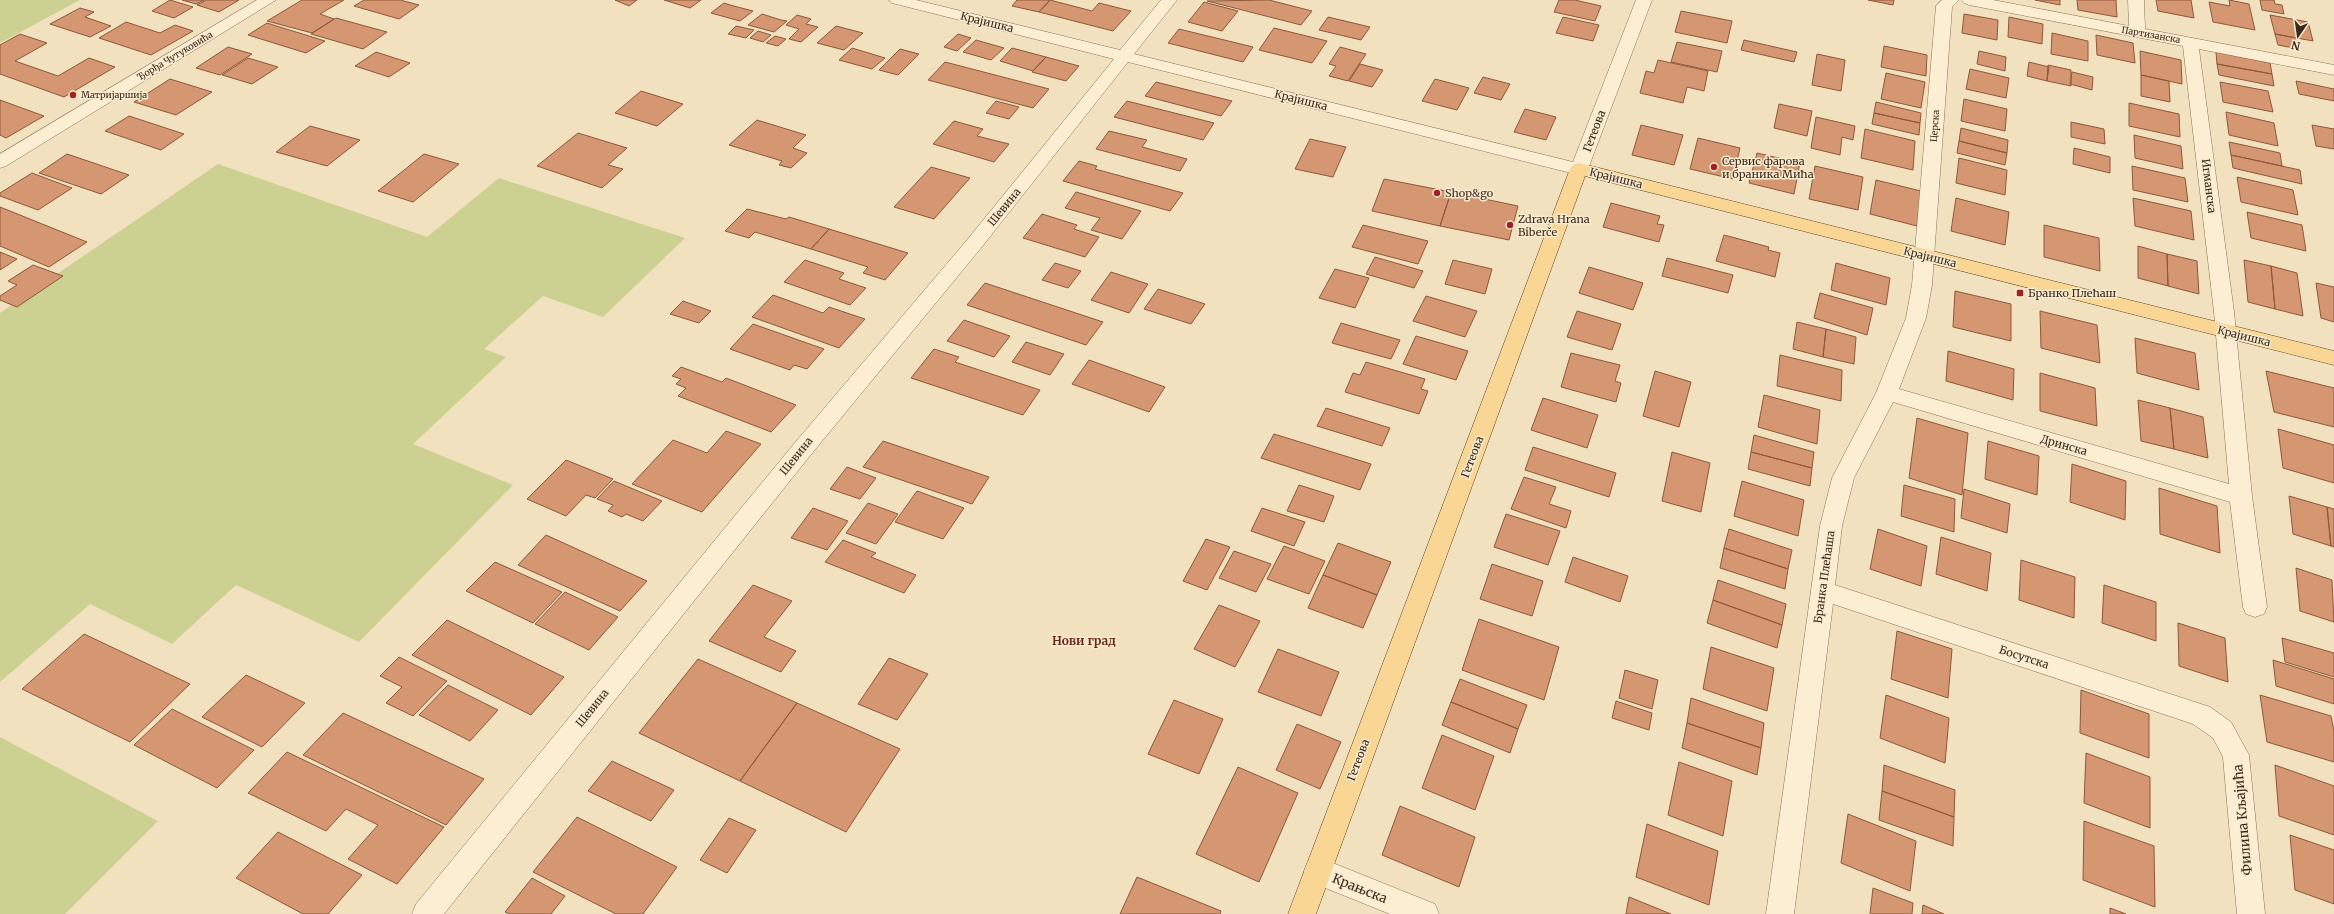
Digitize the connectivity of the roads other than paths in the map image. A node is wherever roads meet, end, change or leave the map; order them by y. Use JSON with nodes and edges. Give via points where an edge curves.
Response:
{"nodes":[{"id":1,"x":268,"y":0,"type":"edge"},
{"id":2,"x":897,"y":0,"type":"edge"},
{"id":3,"x":1169,"y":0,"type":"edge"},
{"id":4,"x":1644,"y":0,"type":"edge"},
{"id":5,"x":1951,"y":0,"type":"edge"},
{"id":6,"x":1969,"y":0,"type":"edge"},
{"id":7,"x":2136,"y":0,"type":"edge"},
{"id":8,"x":2137,"y":33,"type":"junction"},
{"id":9,"x":2190,"y":41,"type":"junction"},
{"id":10,"x":1124,"y":56,"type":"junction"},
{"id":11,"x":2334,"y":70,"type":"edge"},
{"id":12,"x":0,"y":162,"type":"edge"},
{"id":13,"x":1579,"y":169,"type":"junction"},
{"id":14,"x":1924,"y":256,"type":"junction"},
{"id":15,"x":2226,"y":331,"type":"junction"},
{"id":16,"x":2334,"y":358,"type":"edge"},
{"id":17,"x":1887,"y":393,"type":"junction"},
{"id":18,"x":2241,"y":496,"type":"junction"},
{"id":19,"x":1823,"y":591,"type":"junction"},
{"id":20,"x":2255,"y":607,"type":"dead end"},
{"id":21,"x":2222,"y":730,"type":"joint"},
{"id":22,"x":1318,"y":871,"type":"junction"},
{"id":23,"x":426,"y":914,"type":"edge"},
{"id":24,"x":1302,"y":914,"type":"edge"},
{"id":25,"x":1425,"y":914,"type":"edge"},
{"id":26,"x":1780,"y":914,"type":"edge"},
{"id":27,"x":2251,"y":914,"type":"edge"}],
"edges":[{"from":1,"to":12,"type":"street","name":"Ђорђа Чутуковића"},
{"from":2,"to":10,"type":"street","name":"Крајишка"},
{"from":3,"to":10,"type":"street","name":"Шевина"},
{"from":4,"to":13,"type":"street","name":"Гетеова"},
{"from":5,"to":14,"type":"street","name":"Церска","via":[[1944,6]]},
{"from":6,"to":8,"type":"street","name":"Партизанска"},
{"from":7,"to":8,"type":"street"},
{"from":8,"to":9,"type":"street","name":"Партизанска"},
{"from":9,"to":11,"type":"street","name":"Партизанска"},
{"from":9,"to":15,"type":"street","name":"Игманска"},
{"from":10,"to":13,"type":"street","name":"Крајишка"},
{"from":10,"to":23,"type":"street","name":"Шевина","via":[[974,244],[800,450]]},
{"from":13,"to":14,"type":"main road","name":"Крајишка"},
{"from":13,"to":22,"type":"main road","name":"Гетеова"},
{"from":14,"to":15,"type":"main road","name":"Крајишка"},
{"from":14,"to":17,"type":"street","name":"Бранка Плећаша","via":[[1916,318]]},
{"from":15,"to":16,"type":"main road","name":"Крајишка"},
{"from":15,"to":18,"type":"street"},
{"from":17,"to":18,"type":"street","name":"Дринска"},
{"from":17,"to":19,"type":"street","name":"Бранка Плећаша","via":[[1844,478],[1831,526]]},
{"from":18,"to":20,"type":"street"},
{"from":19,"to":21,"type":"street","name":"Босутска","via":[[2201,715]]},
{"from":19,"to":26,"type":"street","name":"Бранка Плећаша"},
{"from":21,"to":27,"type":"street","name":"Филипа Кљајића","via":[[2236,755]]},
{"from":22,"to":24,"type":"main road","name":"Гетеова"},
{"from":22,"to":25,"type":"street","name":"Крањска"}]}
